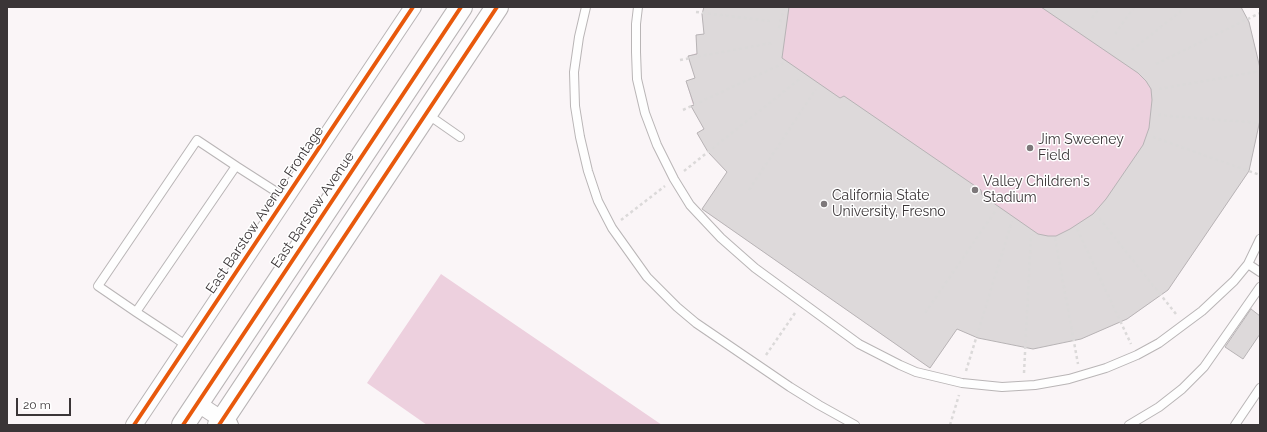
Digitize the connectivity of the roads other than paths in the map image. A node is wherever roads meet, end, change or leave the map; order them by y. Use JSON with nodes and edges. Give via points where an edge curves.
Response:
{"nodes":[{"id":1,"x":413,"y":7,"type":"edge"},
{"id":2,"x":461,"y":7,"type":"edge"},
{"id":3,"x":497,"y":7,"type":"edge"},
{"id":4,"x":586,"y":7,"type":"edge"},
{"id":5,"x":638,"y":7,"type":"edge"},
{"id":6,"x":426,"y":114,"type":"junction"},
{"id":7,"x":460,"y":137,"type":"dead end"},
{"id":8,"x":236,"y":166,"type":"junction"},
{"id":9,"x":286,"y":198,"type":"junction"},
{"id":10,"x":1260,"y":239,"type":"edge"},
{"id":11,"x":1248,"y":264,"type":"junction"},
{"id":12,"x":1260,"y":272,"type":"edge"},
{"id":13,"x":1260,"y":287,"type":"edge"},
{"id":14,"x":136,"y":312,"type":"junction"},
{"id":15,"x":187,"y":346,"type":"junction"},
{"id":16,"x":1260,"y":388,"type":"edge"},
{"id":17,"x":197,"y":403,"type":"junction"},
{"id":18,"x":224,"y":423,"type":"edge"},
{"id":19,"x":134,"y":425,"type":"edge"},
{"id":20,"x":183,"y":425,"type":"edge"},
{"id":21,"x":855,"y":425,"type":"edge"},
{"id":22,"x":1129,"y":425,"type":"edge"},
{"id":23,"x":1235,"y":425,"type":"edge"}],
"edges":[{"from":1,"to":9,"type":"street","name":"East Barstow Avenue Frontage"},
{"from":2,"to":17,"type":"main road","name":"East Barstow Avenue"},
{"from":3,"to":6,"type":"main road"},
{"from":4,"to":21,"type":"lane","via":[[574,72],[575,106],[588,171],[598,200],[612,228],[647,277],[696,323],[819,405]]},
{"from":5,"to":11,"type":"lane","via":[[636,52],[644,113],[674,179],[690,204],[737,253],[802,303],[859,344],[916,372],[962,383],[1002,387],[1035,385],[1106,368],[1159,343],[1221,294]]},
{"from":6,"to":7,"type":"lane"},
{"from":6,"to":18,"type":"main road"},
{"from":8,"to":9,"type":"lane"},
{"from":8,"to":14,"type":"lane"},
{"from":8,"to":14,"type":"lane","via":[[197,140],[98,286]]},
{"from":9,"to":15,"type":"street","name":"East Barstow Avenue Frontage"},
{"from":10,"to":11,"type":"lane"},
{"from":11,"to":12,"type":"lane"},
{"from":13,"to":22,"type":"lane","via":[[1204,367],[1159,407]]},
{"from":14,"to":15,"type":"lane"},
{"from":15,"to":19,"type":"street","name":"East Barstow Avenue Frontage"},
{"from":16,"to":23,"type":"lane"},
{"from":17,"to":18,"type":"street"},
{"from":17,"to":20,"type":"main road","name":"East Barstow Avenue"}]}
